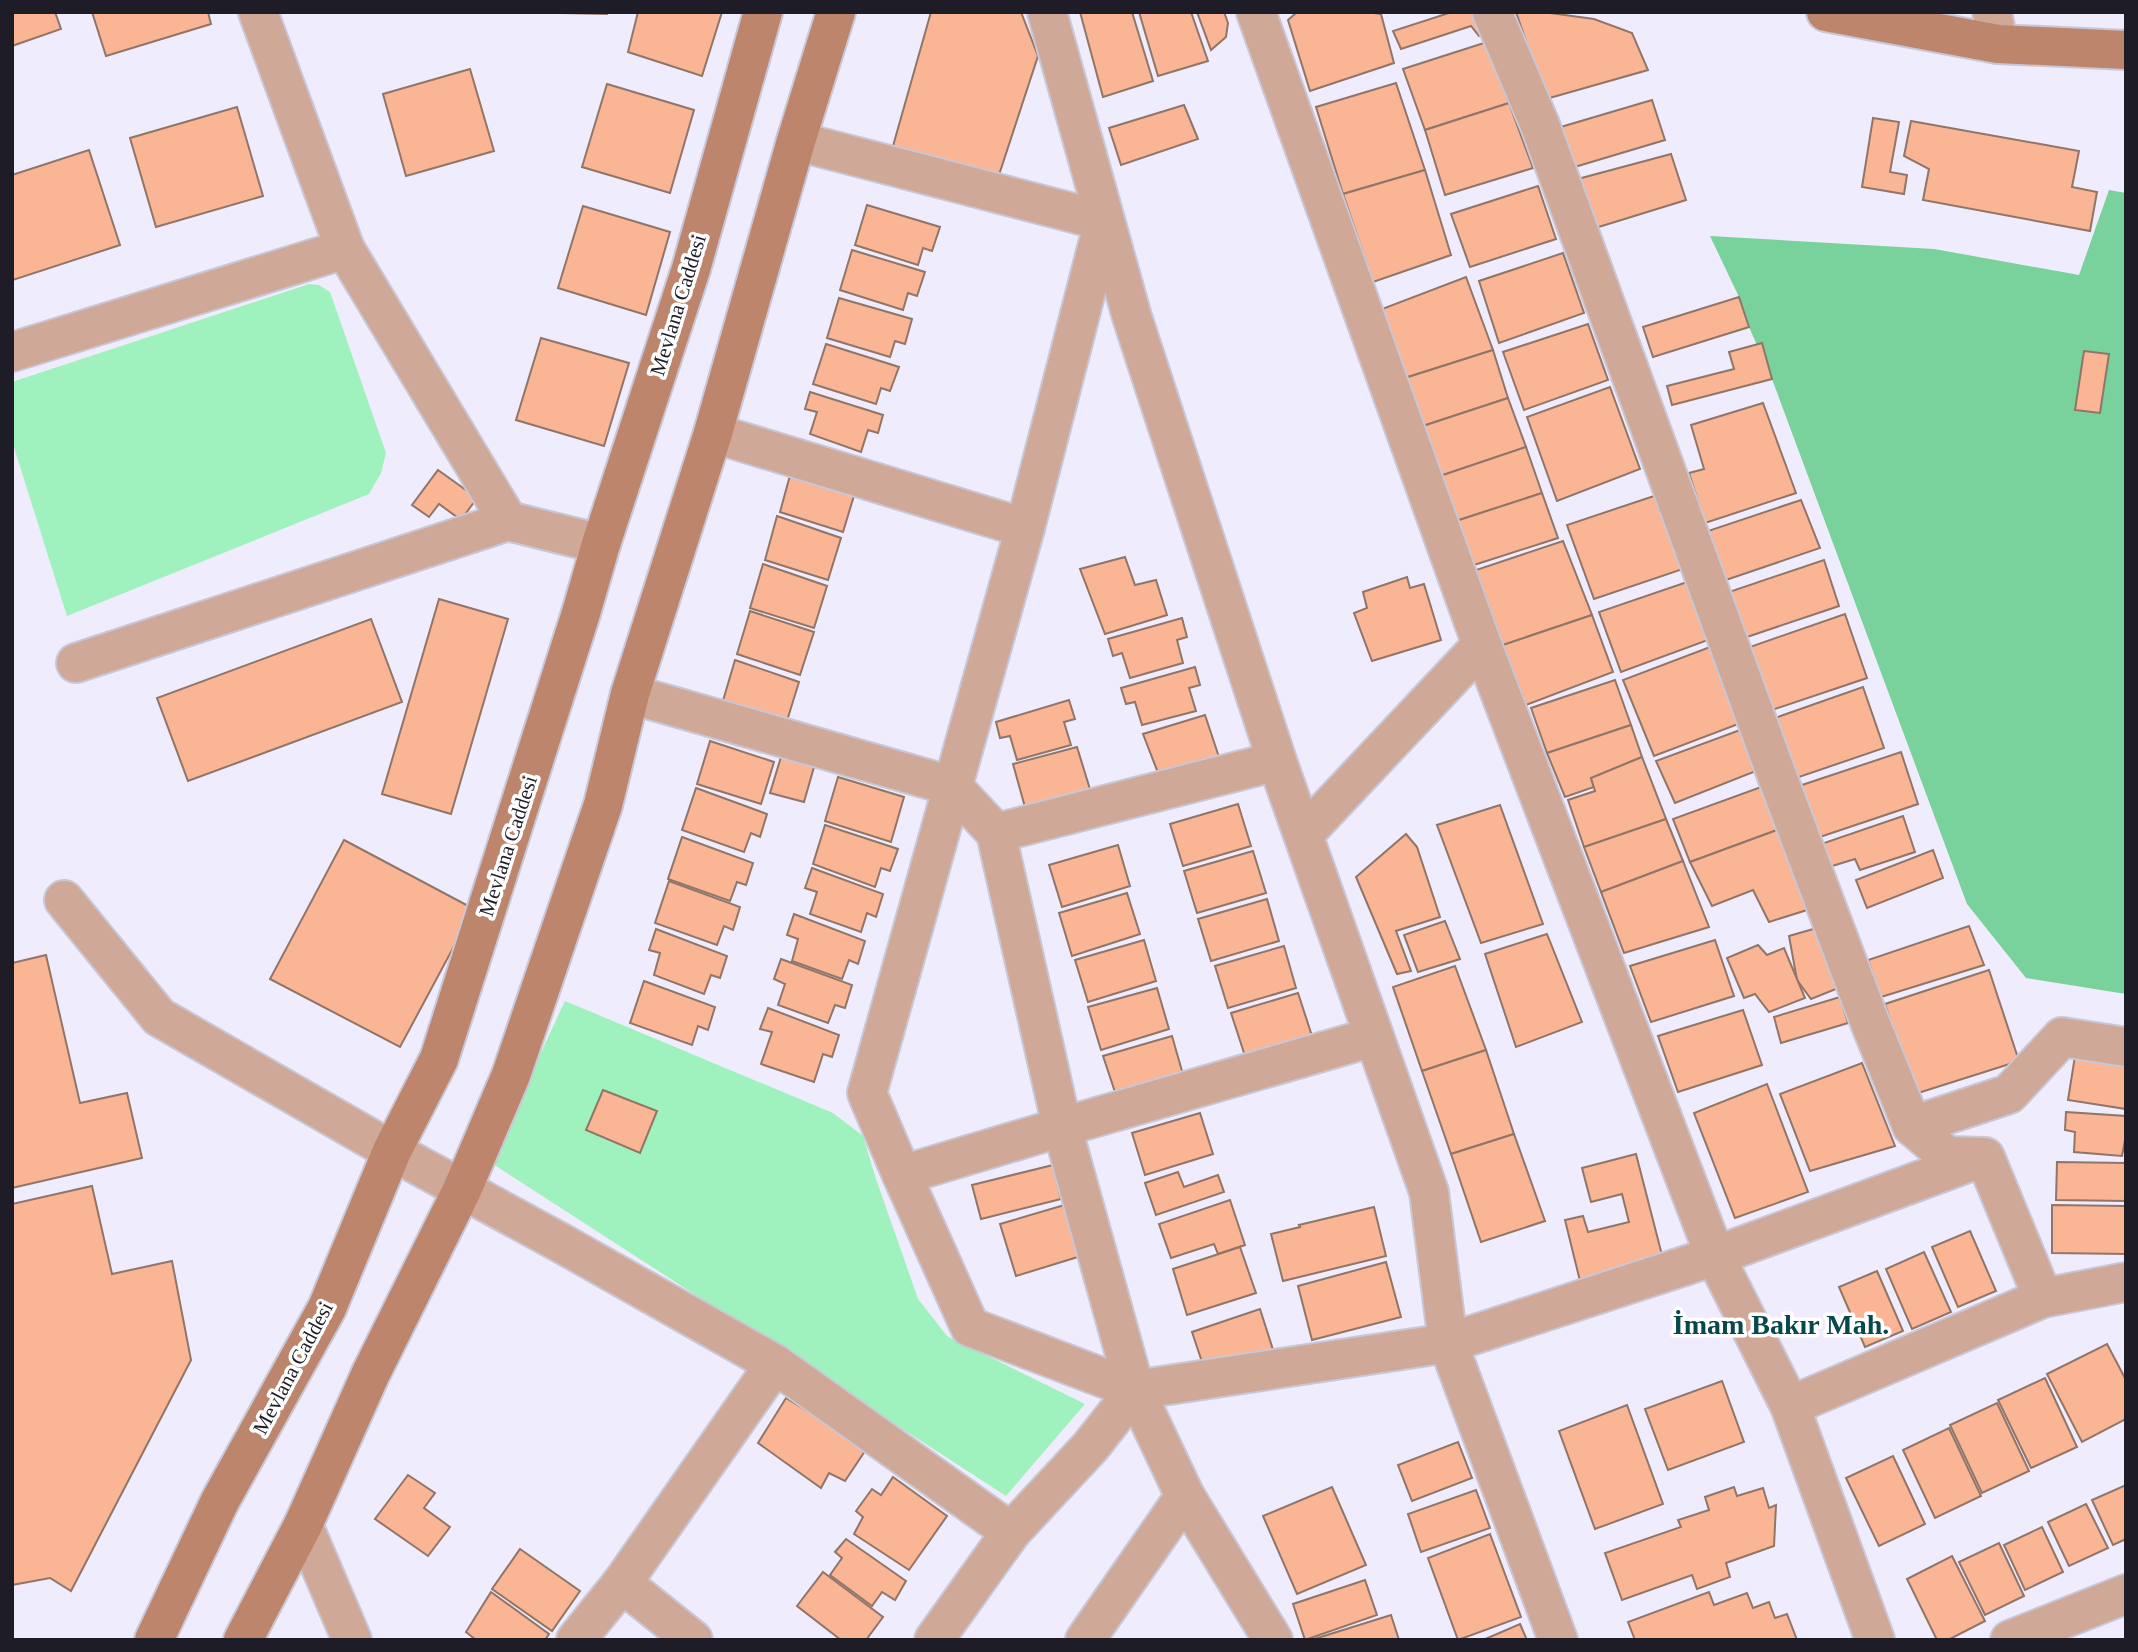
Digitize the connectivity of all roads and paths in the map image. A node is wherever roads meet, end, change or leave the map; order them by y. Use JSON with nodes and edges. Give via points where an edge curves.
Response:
{"nodes":[{"id":1,"x":258,"y":12,"type":"edge"},
{"id":2,"x":763,"y":12,"type":"edge"},
{"id":3,"x":836,"y":12,"type":"edge"},
{"id":4,"x":1048,"y":12,"type":"edge"},
{"id":5,"x":1256,"y":12,"type":"edge"},
{"id":6,"x":1492,"y":12,"type":"edge"},
{"id":7,"x":1826,"y":12,"type":"edge"},
{"id":8,"x":1995,"y":28,"type":"edge"},
{"id":9,"x":2126,"y":50,"type":"edge"},
{"id":10,"x":796,"y":141,"type":"junction"},
{"id":11,"x":1104,"y":221,"type":"junction"},
{"id":12,"x":345,"y":249,"type":"junction"},
{"id":13,"x":12,"y":352,"type":"edge"},
{"id":14,"x":713,"y":433,"type":"junction"},
{"id":15,"x":508,"y":521,"type":"junction"},
{"id":16,"x":1025,"y":528,"type":"junction"},
{"id":17,"x":601,"y":544,"type":"junction"},
{"id":18,"x":1482,"y":645,"type":"junction"},
{"id":19,"x":76,"y":663,"type":"dead end"},
{"id":20,"x":630,"y":694,"type":"junction"},
{"id":21,"x":1277,"y":761,"type":"junction"},
{"id":22,"x":952,"y":786,"type":"junction"},
{"id":23,"x":996,"y":833,"type":"junction"},
{"id":24,"x":1304,"y":834,"type":"junction"},
{"id":25,"x":64,"y":901,"type":"dead end"},
{"id":26,"x":1373,"y":1037,"type":"junction"},
{"id":27,"x":2126,"y":1047,"type":"edge"},
{"id":28,"x":1062,"y":1126,"type":"junction"},
{"id":29,"x":1912,"y":1126,"type":"junction"},
{"id":30,"x":392,"y":1151,"type":"junction"},
{"id":31,"x":1985,"y":1157,"type":"junction"},
{"id":32,"x":902,"y":1175,"type":"junction"},
{"id":33,"x":462,"y":1190,"type":"junction"},
{"id":34,"x":1715,"y":1256,"type":"junction"},
{"id":35,"x":2126,"y":1282,"type":"edge"},
{"id":36,"x":2043,"y":1298,"type":"junction"},
{"id":37,"x":1448,"y":1343,"type":"junction"},
{"id":38,"x":775,"y":1364,"type":"junction"},
{"id":39,"x":1135,"y":1390,"type":"junction"},
{"id":40,"x":1790,"y":1406,"type":"junction"},
{"id":41,"x":1185,"y":1496,"type":"junction"},
{"id":42,"x":303,"y":1525,"type":"junction"},
{"id":43,"x":1011,"y":1532,"type":"junction"},
{"id":44,"x":622,"y":1583,"type":"junction"},
{"id":45,"x":2126,"y":1594,"type":"edge"},
{"id":46,"x":155,"y":1640,"type":"edge"},
{"id":47,"x":243,"y":1640,"type":"edge"},
{"id":48,"x":352,"y":1640,"type":"edge"},
{"id":49,"x":576,"y":1640,"type":"edge"},
{"id":50,"x":693,"y":1640,"type":"edge"},
{"id":51,"x":934,"y":1640,"type":"edge"},
{"id":52,"x":1085,"y":1640,"type":"edge"},
{"id":53,"x":1273,"y":1640,"type":"edge"},
{"id":54,"x":1558,"y":1640,"type":"edge"},
{"id":55,"x":1875,"y":1640,"type":"edge"},
{"id":56,"x":2010,"y":1640,"type":"edge"}],
"edges":[{"from":1,"to":12,"type":"street"},
{"from":2,"to":17,"type":"main road","name":"Mevlana Caddesi","via":[[691,269]]},
{"from":3,"to":10,"type":"main road"},
{"from":4,"to":11,"type":"street"},
{"from":5,"to":18,"type":"street"},
{"from":6,"to":29,"type":"street","via":[[1540,125],[1782,789]]},
{"from":7,"to":8,"type":"main road"},
{"from":8,"to":9,"type":"main road"},
{"from":10,"to":11,"type":"street"},
{"from":10,"to":14,"type":"main road"},
{"from":11,"to":16,"type":"street"},
{"from":11,"to":21,"type":"street"},
{"from":12,"to":13,"type":"street"},
{"from":12,"to":15,"type":"street"},
{"from":14,"to":16,"type":"street"},
{"from":14,"to":20,"type":"main road"},
{"from":15,"to":17,"type":"street"},
{"from":15,"to":19,"type":"street"},
{"from":16,"to":22,"type":"street"},
{"from":17,"to":30,"type":"main road","name":"Mevlana Caddesi","via":[[439,1059]]},
{"from":18,"to":24,"type":"street"},
{"from":18,"to":34,"type":"street"},
{"from":20,"to":22,"type":"street"},
{"from":20,"to":33,"type":"main road","via":[[603,805],[511,1075]]},
{"from":21,"to":23,"type":"street"},
{"from":21,"to":24,"type":"street"},
{"from":22,"to":23,"type":"street"},
{"from":22,"to":32,"type":"street","via":[[867,1093]]},
{"from":23,"to":28,"type":"street"},
{"from":24,"to":26,"type":"street"},
{"from":25,"to":30,"type":"street","via":[[159,1017]]},
{"from":26,"to":28,"type":"street"},
{"from":26,"to":37,"type":"street","via":[[1429,1192]]},
{"from":27,"to":29,"type":"street","via":[[2062,1037],[2009,1094]]},
{"from":28,"to":32,"type":"street"},
{"from":28,"to":39,"type":"street"},
{"from":29,"to":31,"type":"street","via":[[1947,1156]]},
{"from":30,"to":33,"type":"street"},
{"from":30,"to":46,"type":"main road","name":"Mevlana Caddesi","via":[[327,1308],[220,1501]]},
{"from":31,"to":34,"type":"street"},
{"from":31,"to":36,"type":"street"},
{"from":32,"to":39,"type":"street","via":[[970,1327]]},
{"from":33,"to":38,"type":"street"},
{"from":33,"to":42,"type":"main road","via":[[371,1373]]},
{"from":34,"to":37,"type":"street"},
{"from":34,"to":40,"type":"street"},
{"from":35,"to":36,"type":"street"},
{"from":36,"to":40,"type":"street"},
{"from":37,"to":39,"type":"street"},
{"from":37,"to":54,"type":"street"},
{"from":38,"to":43,"type":"street"},
{"from":38,"to":44,"type":"street"},
{"from":39,"to":41,"type":"street"},
{"from":39,"to":43,"type":"street","via":[[1091,1446]]},
{"from":40,"to":55,"type":"street"},
{"from":41,"to":52,"type":"street"},
{"from":41,"to":53,"type":"street"},
{"from":42,"to":47,"type":"main road"},
{"from":42,"to":48,"type":"street"},
{"from":43,"to":51,"type":"street"},
{"from":44,"to":49,"type":"street"},
{"from":44,"to":50,"type":"street"},
{"from":45,"to":56,"type":"street"}]}
